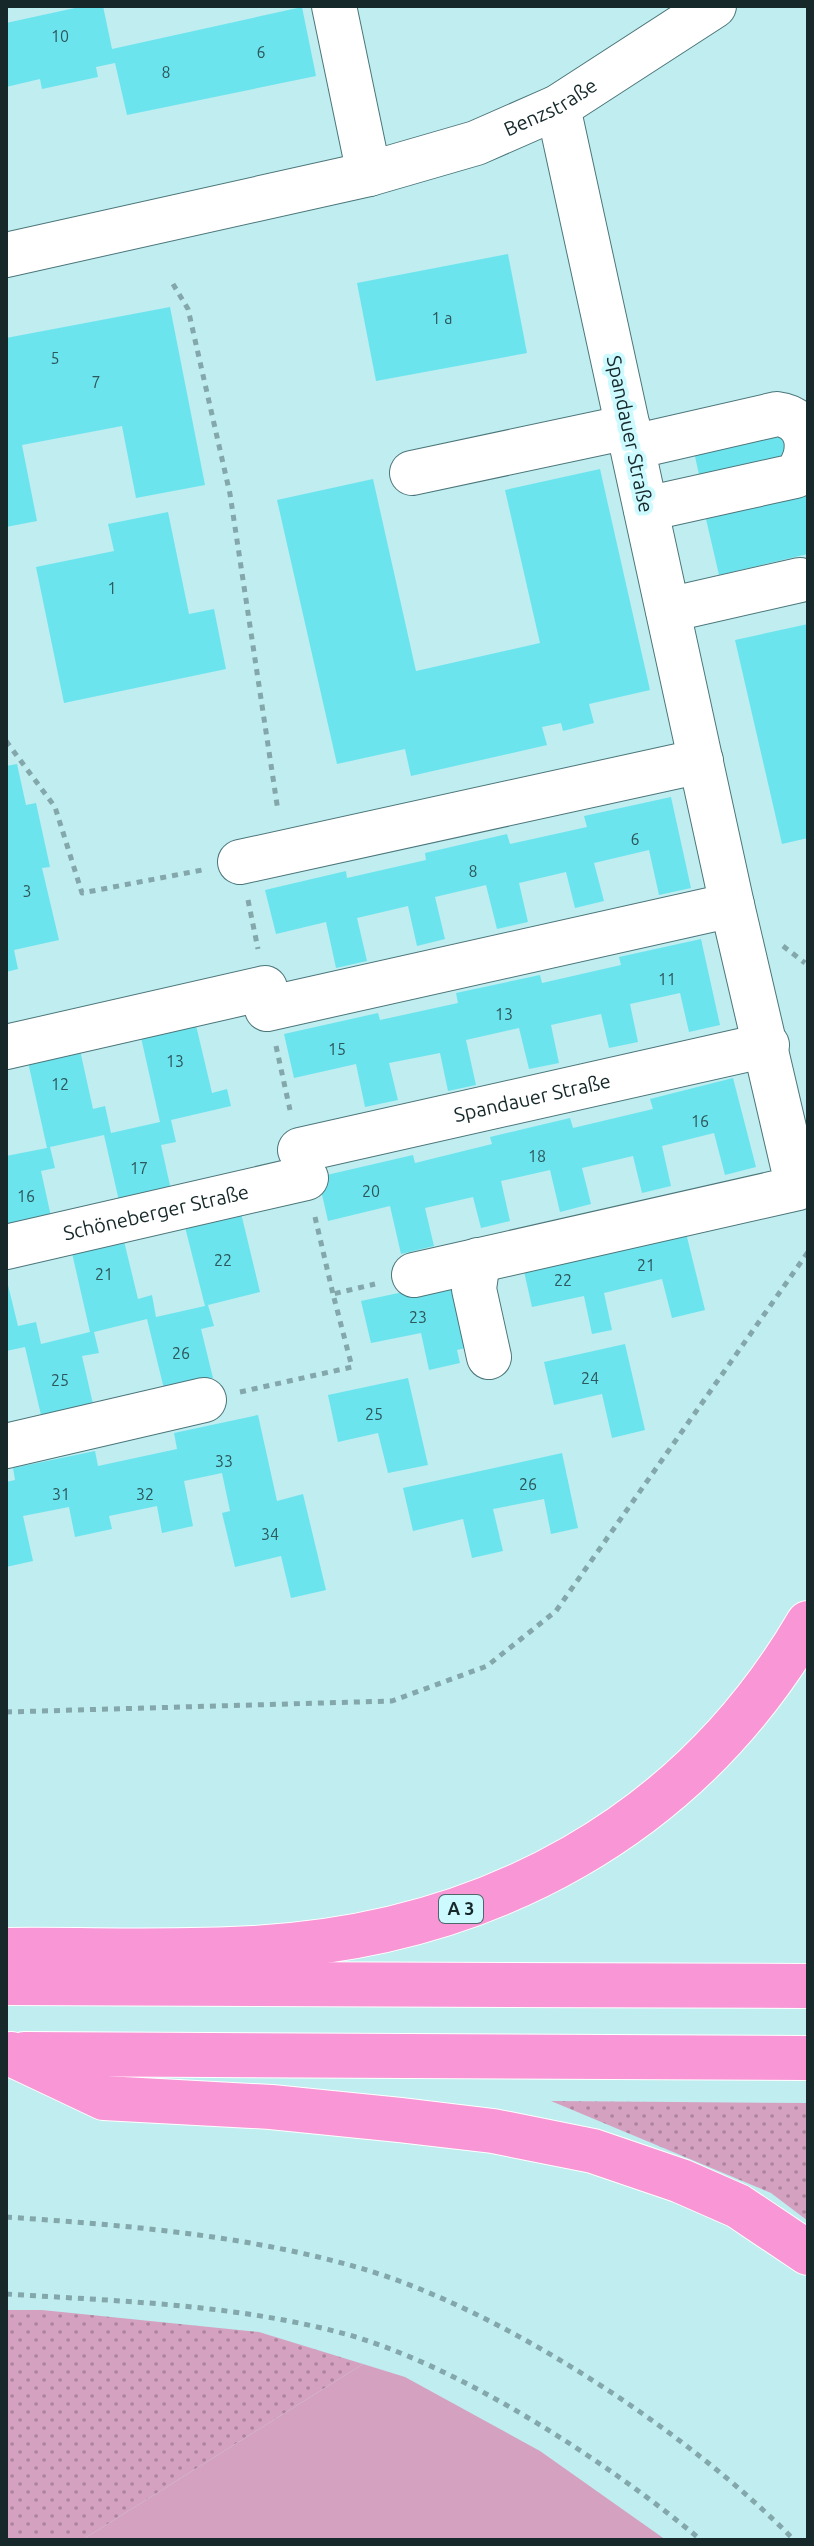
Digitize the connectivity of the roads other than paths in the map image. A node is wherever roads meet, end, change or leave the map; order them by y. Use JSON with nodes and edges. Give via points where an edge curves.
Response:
{"nodes":[{"id":1,"x":334,"y":6,"type":"edge"},
{"id":2,"x":714,"y":6,"type":"edge"},
{"id":3,"x":558,"y":107,"type":"junction"},
{"id":4,"x":369,"y":174,"type":"junction"},
{"id":5,"x":6,"y":255,"type":"edge"},
{"id":6,"x":631,"y":437,"type":"junction"},
{"id":7,"x":412,"y":473,"type":"dead end"},
{"id":8,"x":646,"y":509,"type":"junction"},
{"id":9,"x":800,"y":580,"type":"dead end"},
{"id":10,"x":668,"y":610,"type":"junction"},
{"id":11,"x":701,"y":761,"type":"junction"},
{"id":12,"x":240,"y":862,"type":"dead end"},
{"id":13,"x":732,"y":905,"type":"junction"},
{"id":14,"x":767,"y":1045,"type":"junction"},
{"id":15,"x":6,"y":1047,"type":"edge"},
{"id":16,"x":303,"y":1164,"type":"joint"},
{"id":17,"x":6,"y":1247,"type":"edge"},
{"id":18,"x":478,"y":1260,"type":"junction"},
{"id":19,"x":414,"y":1275,"type":"road end"},
{"id":20,"x":489,"y":1357,"type":"dead end"},
{"id":21,"x":204,"y":1400,"type":"road end"},
{"id":22,"x":6,"y":1446,"type":"edge"},
{"id":23,"x":808,"y":1623,"type":"edge"},
{"id":24,"x":6,"y":1950,"type":"edge"},
{"id":25,"x":6,"y":1983,"type":"edge"},
{"id":26,"x":808,"y":1986,"type":"edge"},
{"id":27,"x":9,"y":2054,"type":"edge"},
{"id":28,"x":808,"y":2058,"type":"edge"},
{"id":29,"x":808,"y":2253,"type":"edge"}],
"edges":[{"from":1,"to":4,"type":"street"},
{"from":2,"to":3,"type":"street","name":"Benzstraße"},
{"from":3,"to":4,"type":"street","name":"Benzstraße","via":[[476,143]]},
{"from":3,"to":6,"type":"street","name":"Spandauer Straße"},
{"from":4,"to":5,"type":"street","name":"Benzstraße"},
{"from":6,"to":7,"type":"street"},
{"from":6,"to":8,"type":"street","name":"Spandauer Straße"},
{"from":6,"to":8,"type":"street","via":[[777,414],[801,424],[807,454],[795,476]]},
{"from":8,"to":10,"type":"street","name":"Spandauer Straße"},
{"from":9,"to":10,"type":"street"},
{"from":10,"to":11,"type":"street","name":"Spandauer Straße"},
{"from":11,"to":12,"type":"street"},
{"from":11,"to":13,"type":"street","name":"Spandauer Straße"},
{"from":13,"to":14,"type":"street","name":"Spandauer Straße"},
{"from":13,"to":15,"type":"street"},
{"from":14,"to":16,"type":"street","name":"Spandauer Straße"},
{"from":14,"to":18,"type":"street","name":"Spandauer Straße","via":[[798,1188]]},
{"from":16,"to":17,"type":"street","name":"Schöneberger Straße"},
{"from":18,"to":19,"type":"street","name":"Spandauer Straße"},
{"from":18,"to":20,"type":"street","via":[[474,1289]]},
{"from":21,"to":22,"type":"street"},
{"from":23,"to":24,"type":"highway","number":"A 3","via":[[760,1700],[706,1759],[645,1811],[574,1860],[507,1893],[416,1924],[331,1940],[254,1948]]},
{"from":25,"to":26,"type":"highway"},
{"from":27,"to":28,"type":"highway"},
{"from":27,"to":29,"type":"highway","via":[[104,2098],[400,2120],[593,2151],[738,2206]]}]}
